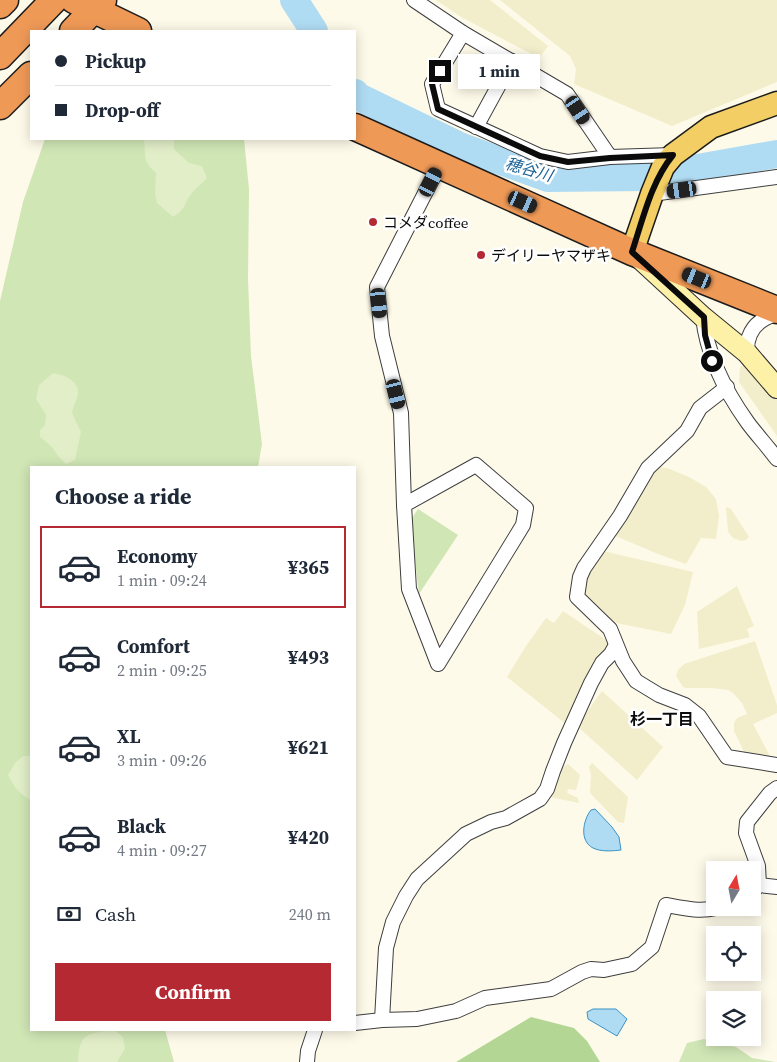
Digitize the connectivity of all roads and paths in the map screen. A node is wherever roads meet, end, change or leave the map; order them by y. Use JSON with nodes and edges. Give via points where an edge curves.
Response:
{"nodes":[{"id":1,"x":5,"y":0,"type":"edge"},
{"id":2,"x":54,"y":0,"type":"edge"},
{"id":3,"x":414,"y":0,"type":"edge"},
{"id":4,"x":90,"y":3,"type":"edge"},
{"id":5,"x":0,"y":5,"type":"edge"},
{"id":6,"x":74,"y":30,"type":"edge"},
{"id":7,"x":136,"y":30,"type":"edge"},
{"id":8,"x":463,"y":32,"type":"junction"},
{"id":9,"x":0,"y":56,"type":"edge"},
{"id":10,"x":512,"y":61,"type":"junction"},
{"id":11,"x":16,"y":90,"type":"edge"},
{"id":12,"x":777,"y":103,"type":"edge"},
{"id":13,"x":0,"y":120,"type":"edge"},
{"id":14,"x":356,"y":127,"type":"edge"},
{"id":15,"x":476,"y":127,"type":"junction"},
{"id":16,"x":673,"y":155,"type":"junction"},
{"id":17,"x":610,"y":158,"type":"junction"},
{"id":18,"x":440,"y":164,"type":"junction"},
{"id":19,"x":777,"y":177,"type":"edge"},
{"id":20,"x":652,"y":194,"type":"junction"},
{"id":21,"x":632,"y":252,"type":"junction"},
{"id":22,"x":777,"y":310,"type":"edge"},
{"id":23,"x":777,"y":314,"type":"edge"},
{"id":24,"x":704,"y":317,"type":"junction"},
{"id":25,"x":747,"y":353,"type":"junction"},
{"id":26,"x":727,"y":387,"type":"junction"},
{"id":27,"x":777,"y":388,"type":"edge"},
{"id":28,"x":777,"y":459,"type":"edge"},
{"id":29,"x":404,"y":505,"type":"junction"},
{"id":30,"x":616,"y":645,"type":"junction"},
{"id":31,"x":777,"y":764,"type":"edge"},
{"id":32,"x":777,"y":788,"type":"edge"},
{"id":33,"x":756,"y":861,"type":"edge"},
{"id":34,"x":777,"y":887,"type":"edge"},
{"id":35,"x":761,"y":888,"type":"edge"},
{"id":36,"x":706,"y":909,"type":"edge"},
{"id":37,"x":382,"y":1020,"type":"junction"},
{"id":38,"x":356,"y":1024,"type":"edge"},
{"id":39,"x":316,"y":1031,"type":"edge"},
{"id":40,"x":307,"y":1062,"type":"edge"}],
"edges":[{"from":1,"to":5,"type":"highway"},
{"from":2,"to":9,"type":"highway"},
{"from":3,"to":8,"type":"street"},
{"from":4,"to":6,"type":"highway"},
{"from":4,"to":7,"type":"highway"},
{"from":8,"to":10,"type":"street"},
{"from":8,"to":15,"type":"street","via":[[432,84],[433,92],[438,109]]},
{"from":10,"to":15,"type":"street"},
{"from":10,"to":17,"type":"street","via":[[567,94]]},
{"from":11,"to":13,"type":"street"},
{"from":12,"to":16,"type":"main road","via":[[711,127]]},
{"from":14,"to":18,"type":"highway"},
{"from":15,"to":17,"type":"street","via":[[540,156],[568,162]]},
{"from":16,"to":17,"type":"street"},
{"from":16,"to":20,"type":"main road","via":[[663,167]]},
{"from":18,"to":21,"type":"highway"},
{"from":18,"to":29,"type":"street","via":[[377,287],[382,336],[401,413]]},
{"from":19,"to":20,"type":"street"},
{"from":20,"to":21,"type":"main road"},
{"from":21,"to":22,"type":"highway"},
{"from":21,"to":24,"type":"street"},
{"from":23,"to":25,"type":"street","via":[[753,327]]},
{"from":24,"to":25,"type":"street"},
{"from":24,"to":26,"type":"street","via":[[712,361]]},
{"from":25,"to":27,"type":"street"},
{"from":26,"to":28,"type":"street","via":[[748,422]]},
{"from":26,"to":30,"type":"street","via":[[700,408],[687,431],[648,468],[580,577],[577,597],[610,628]]},
{"from":29,"to":29,"type":"street","via":[[408,589],[438,664],[523,525],[526,508],[476,465]]},
{"from":30,"to":31,"type":"street","via":[[636,681],[685,705],[699,716],[728,757]]},
{"from":30,"to":37,"type":"street","via":[[591,683],[540,799],[506,818],[466,834],[417,880],[406,896],[393,922],[386,948]]},
{"from":32,"to":33,"type":"street","via":[[747,822],[746,833]]},
{"from":34,"to":35,"type":"street"},
{"from":36,"to":37,"type":"street","via":[[666,905],[652,947],[632,964],[604,970],[591,969],[551,989],[485,998],[456,1012],[417,1019]]},
{"from":37,"to":38,"type":"street"},
{"from":39,"to":40,"type":"street"}]}
